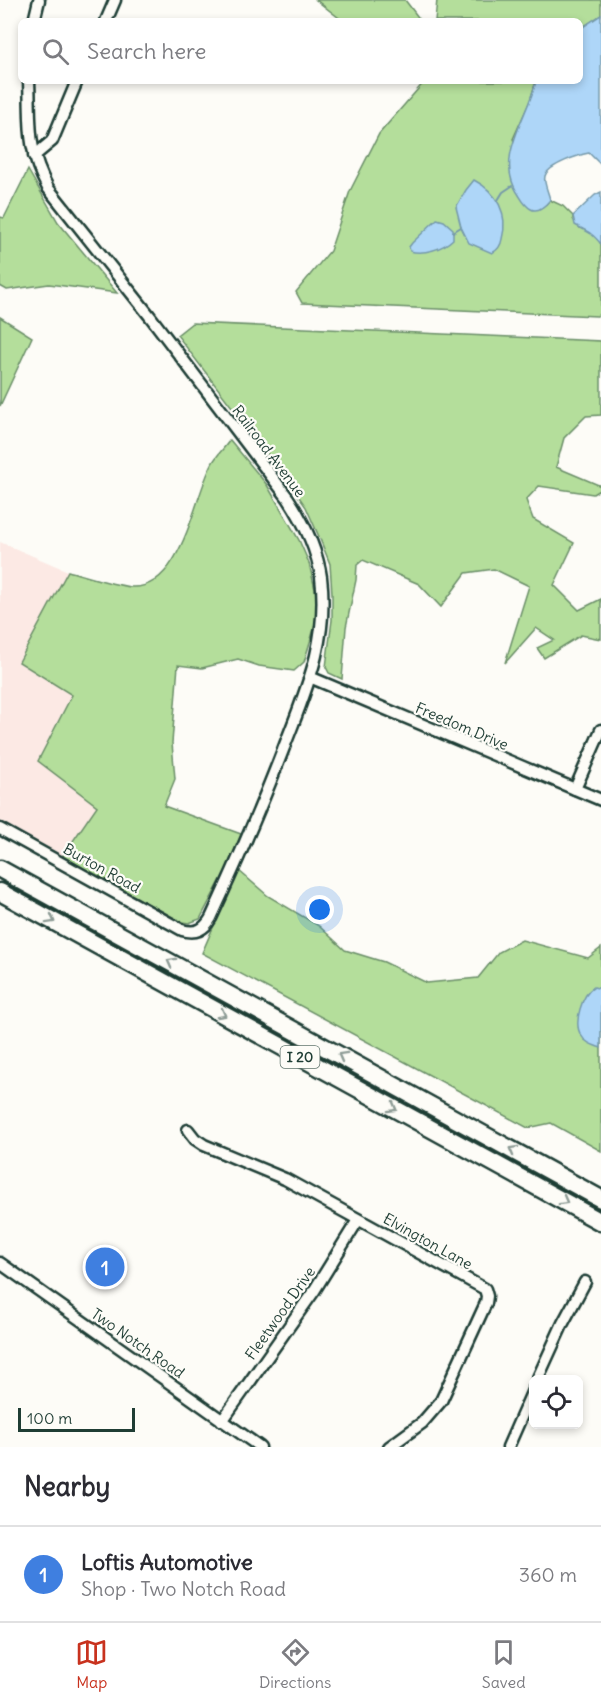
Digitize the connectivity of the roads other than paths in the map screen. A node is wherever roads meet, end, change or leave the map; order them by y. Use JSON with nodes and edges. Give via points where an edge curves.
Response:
{"nodes":[{"id":1,"x":39,"y":0,"type":"edge"},
{"id":2,"x":115,"y":0,"type":"edge"},
{"id":3,"x":35,"y":18,"type":"edge"},
{"id":4,"x":107,"y":18,"type":"edge"},
{"id":5,"x":29,"y":84,"type":"edge"},
{"id":6,"x":76,"y":84,"type":"edge"},
{"id":7,"x":34,"y":156,"type":"junction"},
{"id":8,"x":312,"y":678,"type":"junction"},
{"id":9,"x":601,"y":730,"type":"edge"},
{"id":10,"x":574,"y":789,"type":"junction"},
{"id":11,"x":601,"y":800,"type":"edge"},
{"id":12,"x":0,"y":829,"type":"edge"},
{"id":13,"x":0,"y":868,"type":"edge"},
{"id":14,"x":0,"y":892,"type":"edge"},
{"id":15,"x":189,"y":932,"type":"joint"},
{"id":16,"x":188,"y":1130,"type":"dead end"},
{"id":17,"x":601,"y":1199,"type":"edge"},
{"id":18,"x":358,"y":1220,"type":"junction"},
{"id":19,"x":601,"y":1222,"type":"edge"},
{"id":20,"x":0,"y":1263,"type":"edge"},
{"id":21,"x":585,"y":1282,"type":"dead end"},
{"id":22,"x":539,"y":1375,"type":"edge"},
{"id":23,"x":529,"y":1399,"type":"edge"},
{"id":24,"x":222,"y":1421,"type":"junction"},
{"id":25,"x":260,"y":1447,"type":"edge"},
{"id":26,"x":389,"y":1447,"type":"edge"},
{"id":27,"x":508,"y":1447,"type":"edge"}],
"edges":[{"from":1,"to":3,"type":"street"},
{"from":2,"to":4,"type":"street"},
{"from":5,"to":7,"type":"street","name":"Railroad Avenue","via":[[29,135]]},
{"from":6,"to":7,"type":"street","via":[[52,141]]},
{"from":7,"to":8,"type":"street","name":"Railroad Avenue","via":[[52,195],[278,483],[299,517],[315,553],[322,583],[321,630]]},
{"from":8,"to":10,"type":"street","name":"Freedom Drive"},
{"from":8,"to":15,"type":"street","name":"Railroad Avenue","via":[[259,812],[211,918],[200,931]]},
{"from":9,"to":10,"type":"street"},
{"from":10,"to":11,"type":"street","name":"Freedom Drive"},
{"from":12,"to":15,"type":"street","name":"Burton Road"},
{"from":17,"to":13,"type":"highway","number":"I 20","one_way":true},
{"from":14,"to":19,"type":"highway","number":"I 20","one_way":true},
{"from":16,"to":18,"type":"street","name":"Elvington Lane","via":[[204,1146],[285,1179]]},
{"from":18,"to":24,"type":"street","name":"Fleetwood Drive","via":[[314,1291]]},
{"from":18,"to":26,"type":"street","name":"Elvington Lane","via":[[479,1285],[487,1296],[441,1401],[423,1423]]},
{"from":20,"to":24,"type":"street","name":"Two Notch Road"},
{"from":21,"to":22,"type":"street"},
{"from":23,"to":27,"type":"street"},
{"from":24,"to":25,"type":"street","name":"Two Notch Road"}]}
